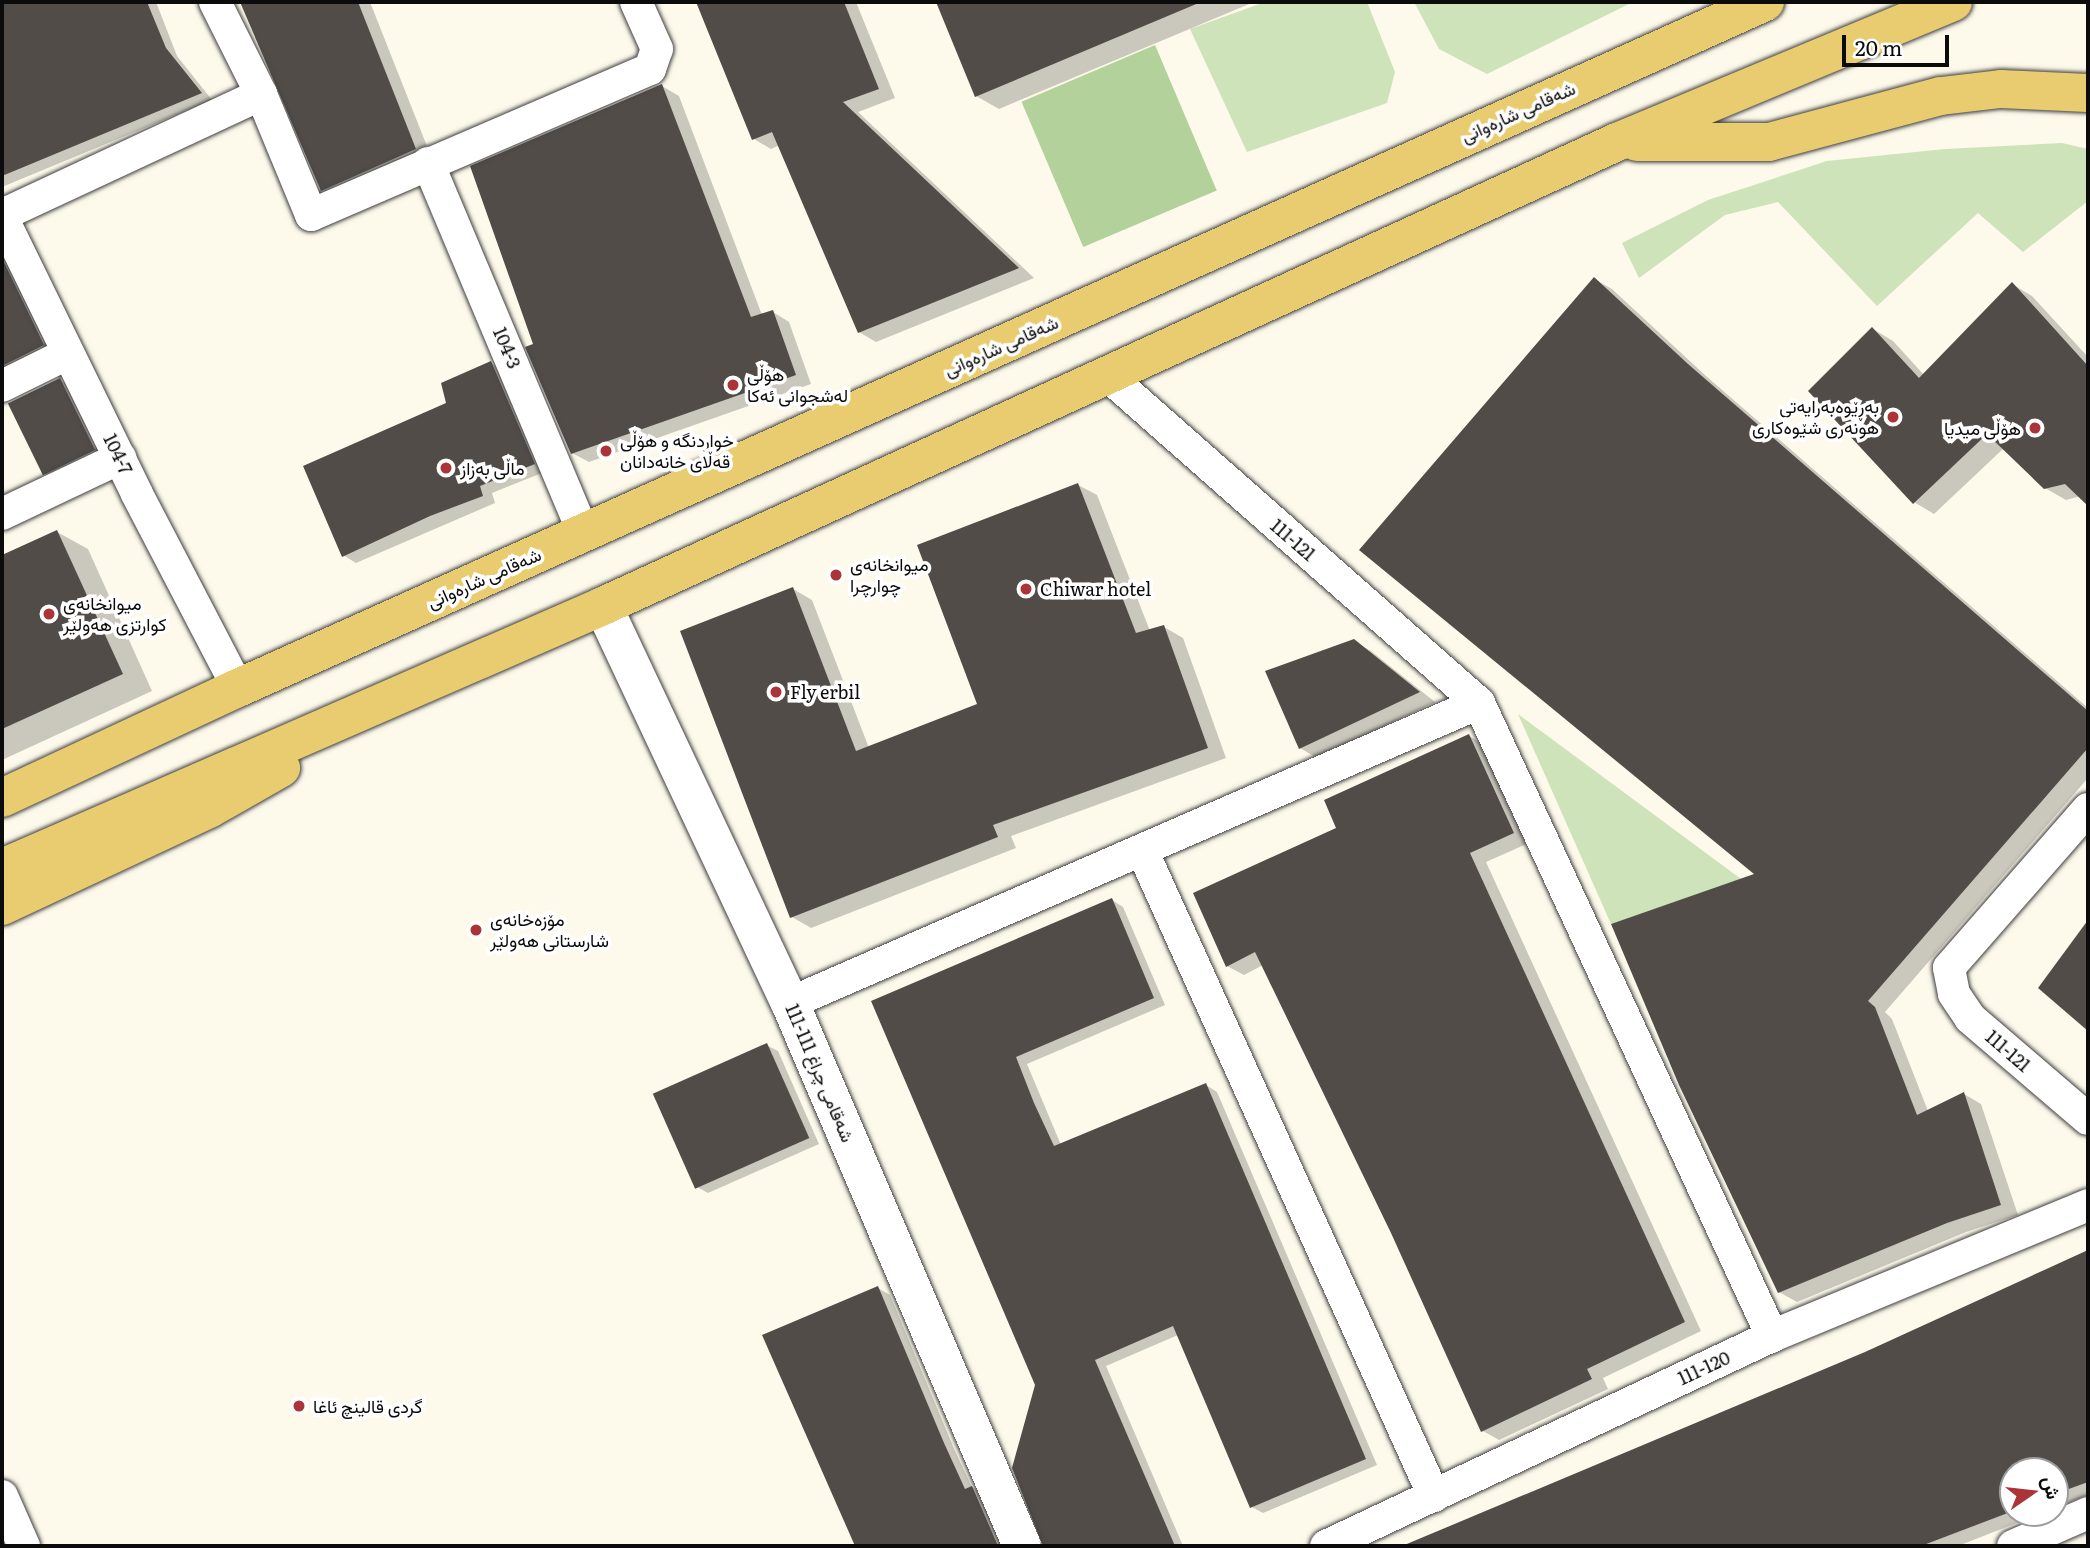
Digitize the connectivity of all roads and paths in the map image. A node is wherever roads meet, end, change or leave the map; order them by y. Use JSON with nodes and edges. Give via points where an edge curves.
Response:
{"nodes":[{"id":1,"x":215,"y":2,"type":"edge"},
{"id":2,"x":636,"y":2,"type":"edge"},
{"id":3,"x":1765,"y":2,"type":"edge"},
{"id":4,"x":1953,"y":2,"type":"edge"},
{"id":5,"x":1721,"y":10,"type":"edge"},
{"id":6,"x":2088,"y":93,"type":"edge"},
{"id":7,"x":261,"y":94,"type":"junction"},
{"id":8,"x":1617,"y":142,"type":"junction"},
{"id":9,"x":428,"y":163,"type":"junction"},
{"id":10,"x":2,"y":216,"type":"edge"},
{"id":11,"x":67,"y":354,"type":"junction"},
{"id":12,"x":1108,"y":375,"type":"junction"},
{"id":13,"x":2,"y":386,"type":"edge"},
{"id":14,"x":120,"y":458,"type":"junction"},
{"id":15,"x":2,"y":514,"type":"edge"},
{"id":16,"x":584,"y":534,"type":"junction"},
{"id":17,"x":603,"y":606,"type":"junction"},
{"id":18,"x":450,"y":670,"type":"junction"},
{"id":19,"x":238,"y":688,"type":"junction"},
{"id":20,"x":1479,"y":703,"type":"junction"},
{"id":21,"x":2,"y":776,"type":"edge"},
{"id":22,"x":2,"y":798,"type":"edge"},
{"id":23,"x":2088,"y":809,"type":"edge"},
{"id":24,"x":1142,"y":850,"type":"junction"},
{"id":25,"x":2,"y":868,"type":"edge"},
{"id":26,"x":2,"y":906,"type":"edge"},
{"id":27,"x":790,"y":1003,"type":"junction"},
{"id":28,"x":2088,"y":1119,"type":"edge"},
{"id":29,"x":2088,"y":1205,"type":"edge"},
{"id":30,"x":1772,"y":1336,"type":"junction"},
{"id":31,"x":2,"y":1496,"type":"edge"},
{"id":32,"x":1434,"y":1496,"type":"junction"},
{"id":33,"x":2088,"y":1513,"type":"edge"},
{"id":34,"x":24,"y":1546,"type":"edge"},
{"id":35,"x":1022,"y":1546,"type":"edge"},
{"id":36,"x":1326,"y":1546,"type":"edge"},
{"id":37,"x":2013,"y":1546,"type":"edge"}],
"edges":[{"from":1,"to":7,"type":"street"},
{"from":2,"to":9,"type":"street","via":[[657,49],[650,69]]},
{"from":3,"to":5,"type":"main road","name":"شەقامی شارەوانی"},
{"from":4,"to":8,"type":"main road"},
{"from":5,"to":16,"type":"main road","name":"شەقامی شارەوانی"},
{"from":6,"to":8,"type":"main road","via":[[2001,89],[1941,96],[1769,142]]},
{"from":7,"to":9,"type":"street","via":[[311,215]]},
{"from":7,"to":10,"type":"street"},
{"from":8,"to":12,"type":"main road"},
{"from":9,"to":16,"type":"street","name":"104-3"},
{"from":10,"to":11,"type":"street","name":"104-7"},
{"from":11,"to":13,"type":"street"},
{"from":11,"to":14,"type":"street","name":"104-7"},
{"from":12,"to":17,"type":"main road"},
{"from":12,"to":20,"type":"street","name":"111-121"},
{"from":14,"to":15,"type":"street"},
{"from":14,"to":19,"type":"street","name":"104-7"},
{"from":16,"to":19,"type":"main road","name":"شەقامی شارەوانی"},
{"from":17,"to":18,"type":"main road"},
{"from":17,"to":27,"type":"street","name":"شەقامی چراغ 111-111"},
{"from":18,"to":25,"type":"main road"},
{"from":18,"to":26,"type":"main road","via":[[209,809]]},
{"from":19,"to":21,"type":"main road","name":"شەقامی شارەوانی"},
{"from":19,"to":22,"type":"main road","name":"شەقامی شارەوانی"},
{"from":20,"to":24,"type":"street"},
{"from":20,"to":30,"type":"street"},
{"from":23,"to":28,"type":"street","name":"111-121","via":[[1949,968],[1954,994],[1970,1018]]},
{"from":24,"to":27,"type":"street"},
{"from":24,"to":32,"type":"street"},
{"from":27,"to":35,"type":"street","name":"شەقامی چراغ 111-111"},
{"from":29,"to":30,"type":"street","name":"111-120"},
{"from":30,"to":32,"type":"street","name":"111-120"},
{"from":31,"to":34,"type":"street"},
{"from":32,"to":36,"type":"street","name":"111-120"},
{"from":33,"to":37,"type":"street"}]}
